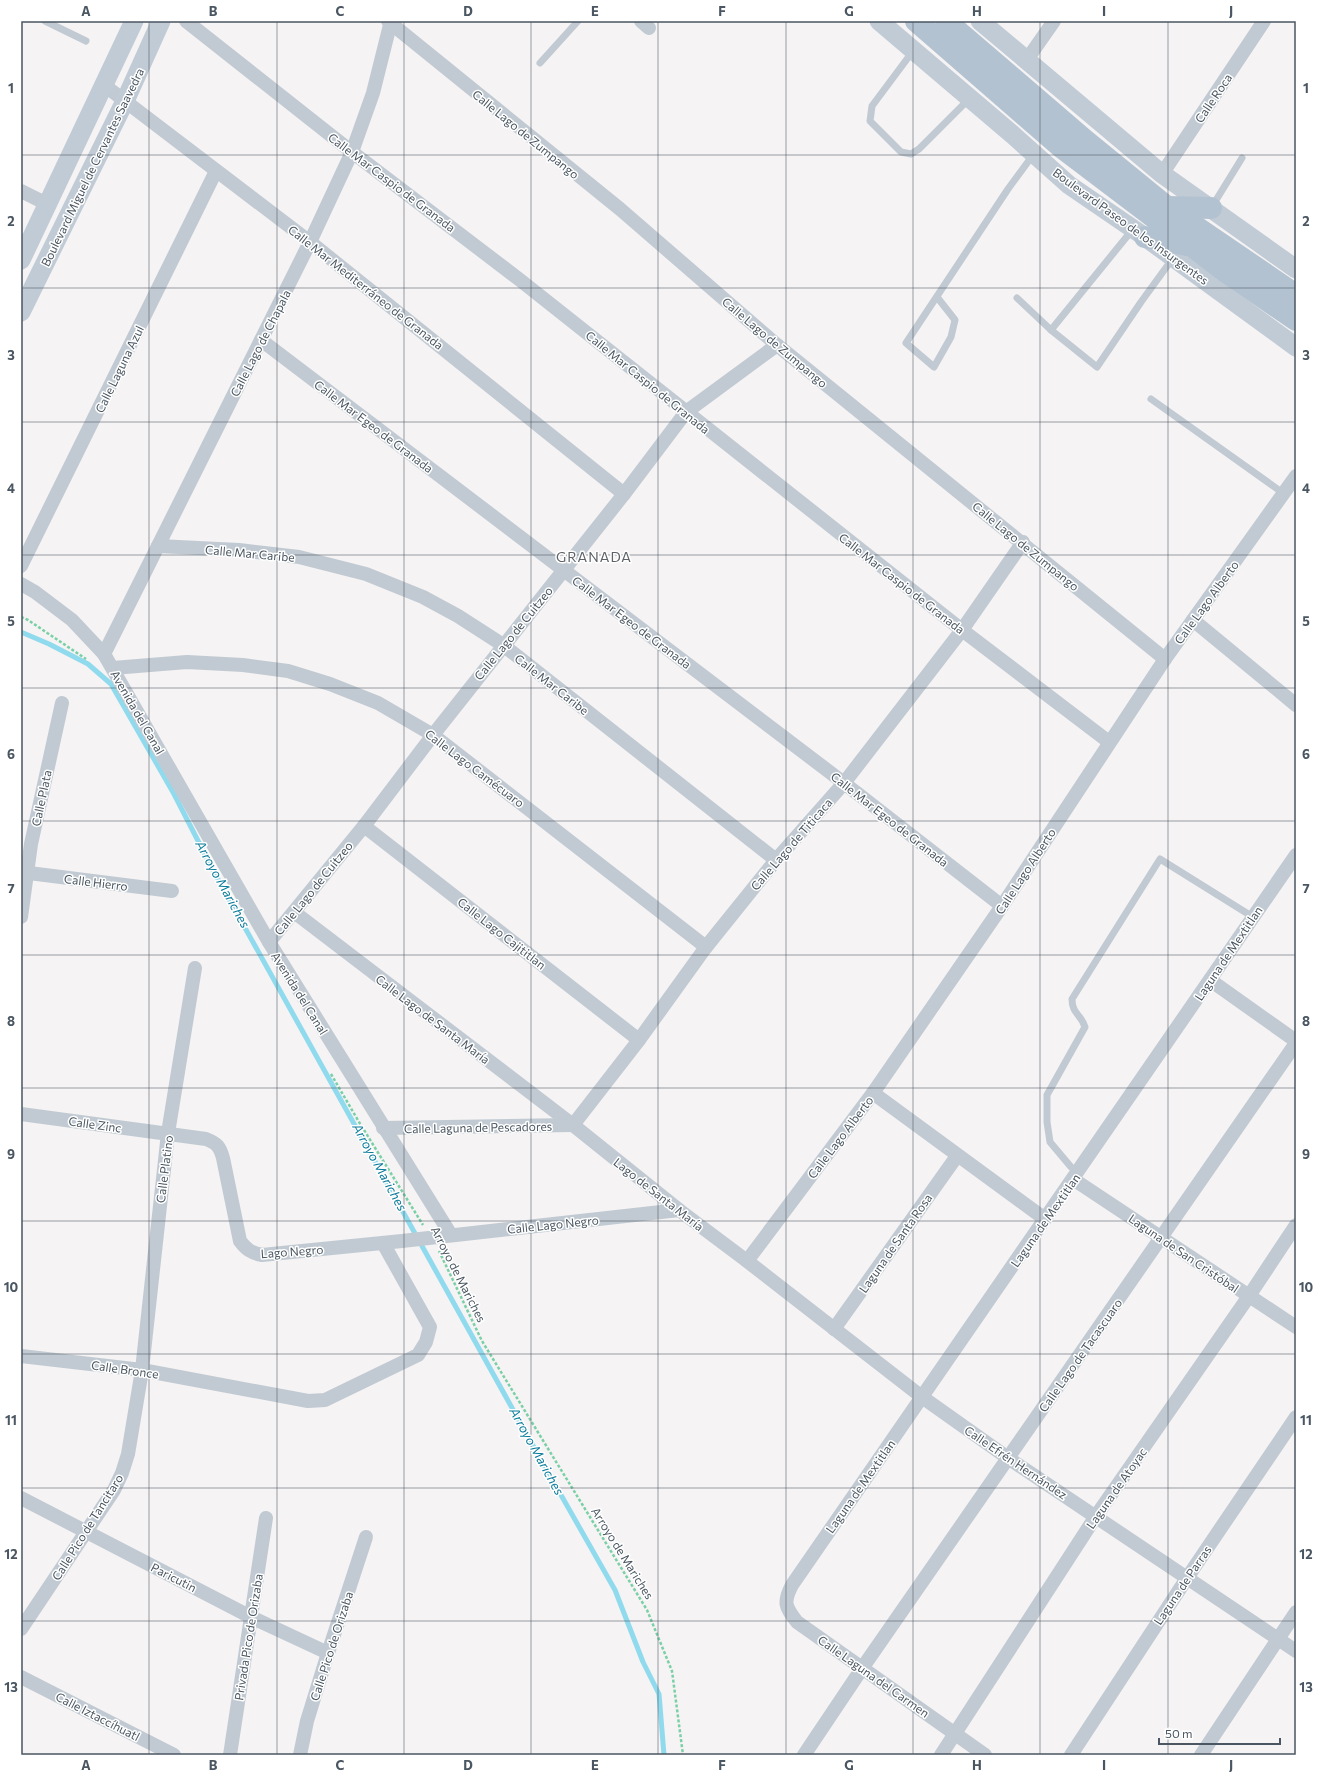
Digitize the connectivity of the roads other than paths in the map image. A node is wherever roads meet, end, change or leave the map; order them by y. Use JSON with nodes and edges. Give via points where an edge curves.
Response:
{"nodes":[{"id":1,"x":45,"y":21,"type":"edge"},
{"id":2,"x":134,"y":21,"type":"edge"},
{"id":3,"x":161,"y":21,"type":"edge"},
{"id":4,"x":186,"y":21,"type":"edge"},
{"id":5,"x":578,"y":21,"type":"edge"},
{"id":6,"x":879,"y":21,"type":"edge"},
{"id":7,"x":916,"y":21,"type":"edge"},
{"id":8,"x":946,"y":21,"type":"edge"},
{"id":9,"x":980,"y":21,"type":"edge"},
{"id":10,"x":1054,"y":21,"type":"edge"},
{"id":11,"x":1264,"y":21,"type":"edge"},
{"id":12,"x":389,"y":22,"type":"edge"},
{"id":13,"x":86,"y":41,"type":"dead end"},
{"id":14,"x":914,"y":50,"type":"junction"},
{"id":15,"x":1026,"y":61,"type":"junction"},
{"id":16,"x":540,"y":63,"type":"dead end"},
{"id":17,"x":104,"y":85,"type":"junction"},
{"id":18,"x":970,"y":98,"type":"junction"},
{"id":19,"x":125,"y":101,"type":"junction"},
{"id":20,"x":352,"y":152,"type":"junction"},
{"id":21,"x":1034,"y":153,"type":"junction"},
{"id":22,"x":1242,"y":158,"type":"dead end"},
{"id":23,"x":216,"y":171,"type":"junction"},
{"id":24,"x":1162,"y":174,"type":"junction"},
{"id":25,"x":21,"y":191,"type":"edge"},
{"id":26,"x":47,"y":204,"type":"junction"},
{"id":27,"x":1168,"y":207,"type":"junction"},
{"id":28,"x":1211,"y":208,"type":"junction"},
{"id":29,"x":1139,"y":233,"type":"junction"},
{"id":30,"x":310,"y":242,"type":"junction"},
{"id":31,"x":1193,"y":247,"type":"junction"},
{"id":32,"x":1173,"y":257,"type":"junction"},
{"id":33,"x":21,"y":260,"type":"edge"},
{"id":34,"x":1296,"y":269,"type":"edge"},
{"id":35,"x":1296,"y":295,"type":"edge"},
{"id":36,"x":937,"y":298,"type":"junction"},
{"id":37,"x":1017,"y":298,"type":"dead end"},
{"id":38,"x":21,"y":312,"type":"edge"},
{"id":39,"x":1296,"y":320,"type":"edge"},
{"id":40,"x":1051,"y":330,"type":"junction"},
{"id":41,"x":261,"y":340,"type":"junction"},
{"id":42,"x":777,"y":345,"type":"junction"},
{"id":43,"x":1296,"y":347,"type":"edge"},
{"id":44,"x":1151,"y":398,"type":"dead end"},
{"id":45,"x":686,"y":412,"type":"junction"},
{"id":46,"x":1296,"y":476,"type":"edge"},
{"id":47,"x":1283,"y":493,"type":"junction"},
{"id":48,"x":624,"y":494,"type":"junction"},
{"id":49,"x":1023,"y":542,"type":"junction"},
{"id":50,"x":158,"y":546,"type":"junction"},
{"id":51,"x":21,"y":566,"type":"edge"},
{"id":52,"x":564,"y":570,"type":"junction"},
{"id":53,"x":21,"y":584,"type":"edge"},
{"id":54,"x":1193,"y":620,"type":"junction"},
{"id":55,"x":962,"y":630,"type":"junction"},
{"id":56,"x":503,"y":645,"type":"junction"},
{"id":57,"x":104,"y":654,"type":"junction"},
{"id":58,"x":1165,"y":659,"type":"junction"},
{"id":59,"x":113,"y":668,"type":"junction"},
{"id":60,"x":62,"y":703,"type":"dead end"},
{"id":61,"x":1296,"y":705,"type":"edge"},
{"id":62,"x":433,"y":735,"type":"junction"},
{"id":63,"x":1109,"y":742,"type":"junction"},
{"id":64,"x":844,"y":783,"type":"junction"},
{"id":65,"x":364,"y":826,"type":"junction"},
{"id":66,"x":1296,"y":854,"type":"edge"},
{"id":67,"x":776,"y":860,"type":"junction"},
{"id":68,"x":23,"y":872,"type":"edge"},
{"id":69,"x":172,"y":891,"type":"dead end"},
{"id":70,"x":1002,"y":906,"type":"junction"},
{"id":71,"x":294,"y":912,"type":"junction"},
{"id":72,"x":21,"y":917,"type":"edge"},
{"id":73,"x":1253,"y":917,"type":"junction"},
{"id":74,"x":269,"y":942,"type":"junction"},
{"id":75,"x":706,"y":947,"type":"junction"},
{"id":76,"x":195,"y":968,"type":"dead end"},
{"id":77,"x":1210,"y":980,"type":"junction"},
{"id":78,"x":639,"y":1040,"type":"junction"},
{"id":79,"x":1296,"y":1042,"type":"edge"},
{"id":80,"x":873,"y":1093,"type":"junction"},
{"id":81,"x":21,"y":1114,"type":"edge"},
{"id":82,"x":573,"y":1125,"type":"junction"},
{"id":83,"x":383,"y":1128,"type":"junction"},
{"id":84,"x":168,"y":1133,"type":"junction"},
{"id":85,"x":957,"y":1156,"type":"junction"},
{"id":86,"x":1076,"y":1176,"type":"junction"},
{"id":87,"x":679,"y":1210,"type":"junction"},
{"id":88,"x":1045,"y":1219,"type":"junction"},
{"id":89,"x":1296,"y":1225,"type":"edge"},
{"id":90,"x":450,"y":1235,"type":"junction"},
{"id":91,"x":430,"y":1238,"type":"joint"},
{"id":92,"x":1161,"y":1238,"type":"junction"},
{"id":93,"x":383,"y":1243,"type":"junction"},
{"id":94,"x":747,"y":1260,"type":"junction"},
{"id":95,"x":1249,"y":1296,"type":"junction"},
{"id":96,"x":1296,"y":1327,"type":"edge"},
{"id":97,"x":834,"y":1329,"type":"junction"},
{"id":98,"x":21,"y":1356,"type":"edge"},
{"id":99,"x":142,"y":1370,"type":"junction"},
{"id":100,"x":922,"y":1397,"type":"junction"},
{"id":101,"x":1296,"y":1417,"type":"edge"},
{"id":102,"x":1008,"y":1458,"type":"junction"},
{"id":103,"x":21,"y":1498,"type":"edge"},
{"id":104,"x":1096,"y":1516,"type":"junction"},
{"id":105,"x":266,"y":1518,"type":"dead end"},
{"id":106,"x":86,"y":1532,"type":"junction"},
{"id":107,"x":366,"y":1537,"type":"dead end"},
{"id":108,"x":1187,"y":1578,"type":"junction"},
{"id":109,"x":792,"y":1585,"type":"joint"},
{"id":110,"x":1296,"y":1612,"type":"edge"},
{"id":111,"x":251,"y":1617,"type":"junction"},
{"id":112,"x":21,"y":1629,"type":"edge"},
{"id":113,"x":1279,"y":1638,"type":"junction"},
{"id":114,"x":1296,"y":1651,"type":"edge"},
{"id":115,"x":328,"y":1653,"type":"junction"},
{"id":116,"x":863,"y":1668,"type":"junction"},
{"id":117,"x":21,"y":1677,"type":"edge"},
{"id":118,"x":955,"y":1734,"type":"junction"},
{"id":119,"x":174,"y":1755,"type":"edge"},
{"id":120,"x":230,"y":1755,"type":"edge"},
{"id":121,"x":300,"y":1755,"type":"edge"},
{"id":122,"x":804,"y":1755,"type":"edge"},
{"id":123,"x":941,"y":1755,"type":"edge"},
{"id":124,"x":985,"y":1755,"type":"edge"},
{"id":125,"x":1070,"y":1755,"type":"edge"},
{"id":126,"x":1201,"y":1755,"type":"edge"}],
"edges":[{"from":1,"to":13,"type":"lane"},
{"from":2,"to":17,"type":"street","name":"Boulevard Miguel de Cervantes Saavedra"},
{"from":3,"to":19,"type":"street","name":"Boulevard Miguel de Cervantes Saavedra"},
{"from":4,"to":20,"type":"street","name":"Calle Mar Caspio de Granada"},
{"from":5,"to":16,"type":"lane"},
{"from":6,"to":14,"type":"street","name":"Boulevard Paseo de los Insurgentes"},
{"from":7,"to":31,"type":"main road","name":"Boulevard Paseo de los Insurgentes","via":[[1061,147]]},
{"from":8,"to":27,"type":"main road","via":[[1086,141]]},
{"from":9,"to":15,"type":"street"},
{"from":10,"to":15,"type":"street"},
{"from":11,"to":24,"type":"street","name":"Calle Roca"},
{"from":12,"to":20,"type":"street","name":"Calle Lago de Chapala","via":[[373,93]]},
{"from":12,"to":42,"type":"street","name":"Calle Lago de Zumpango","via":[[620,209]]},
{"from":14,"to":18,"type":"street","name":"Boulevard Paseo de los Insurgentes"},
{"from":14,"to":18,"type":"lane","via":[[872,106],[870,114],[870,121],[901,152],[911,154],[919,149]]},
{"from":15,"to":24,"type":"street"},
{"from":17,"to":19,"type":"street","name":"Calle Mar Mediterráneo de Granada"},
{"from":17,"to":26,"type":"street","name":"Boulevard Miguel de Cervantes Saavedra"},
{"from":18,"to":21,"type":"street","name":"Boulevard Paseo de los Insurgentes"},
{"from":19,"to":23,"type":"street","name":"Calle Mar Mediterráneo de Granada"},
{"from":19,"to":38,"type":"street","name":"Boulevard Miguel de Cervantes Saavedra"},
{"from":20,"to":30,"type":"street","name":"Calle Lago de Chapala"},
{"from":20,"to":45,"type":"street","name":"Calle Mar Caspio de Granada","via":[[520,280]]},
{"from":21,"to":29,"type":"street","name":"Boulevard Paseo de los Insurgentes","via":[[1069,185]]},
{"from":21,"to":36,"type":"lane"},
{"from":22,"to":28,"type":"lane"},
{"from":23,"to":30,"type":"street","name":"Calle Mar Mediterráneo de Granada"},
{"from":23,"to":51,"type":"street","name":"Calle Laguna Azul"},
{"from":24,"to":28,"type":"street"},
{"from":25,"to":26,"type":"street"},
{"from":26,"to":33,"type":"street","name":"Boulevard Miguel de Cervantes Saavedra"},
{"from":27,"to":28,"type":"main road"},
{"from":27,"to":35,"type":"main road"},
{"from":28,"to":34,"type":"street"},
{"from":29,"to":31,"type":"main road"},
{"from":29,"to":32,"type":"street","name":"Boulevard Paseo de los Insurgentes"},
{"from":29,"to":40,"type":"lane"},
{"from":30,"to":41,"type":"street","name":"Calle Lago de Chapala"},
{"from":30,"to":48,"type":"street","name":"Calle Mar Mediterráneo de Granada"},
{"from":31,"to":39,"type":"main road","name":"Boulevard Paseo de los Insurgentes"},
{"from":32,"to":40,"type":"lane","via":[[1097,366]]},
{"from":32,"to":43,"type":"street","name":"Boulevard Paseo de los Insurgentes"},
{"from":36,"to":36,"type":"lane","via":[[955,320],[951,337],[934,367],[906,343]]},
{"from":37,"to":40,"type":"lane"},
{"from":41,"to":50,"type":"street","name":"Calle Lago de Chapala"},
{"from":41,"to":52,"type":"street","name":"Calle Mar Egeo de Granada"},
{"from":42,"to":45,"type":"street","name":"Calle Lago de Cuitzeo"},
{"from":42,"to":49,"type":"street","name":"Calle Lago de Zumpango"},
{"from":44,"to":47,"type":"lane"},
{"from":45,"to":48,"type":"street","name":"Calle Lago de Cuitzeo"},
{"from":45,"to":55,"type":"street","name":"Calle Mar Caspio de Granada"},
{"from":46,"to":47,"type":"street","name":"Calle Lago Alberto"},
{"from":47,"to":54,"type":"street","name":"Calle Lago Alberto"},
{"from":48,"to":52,"type":"street","name":"Calle Lago de Cuitzeo"},
{"from":49,"to":55,"type":"street","name":"Calle Lago de Titicaca"},
{"from":49,"to":58,"type":"street","name":"Calle Lago de Zumpango"},
{"from":50,"to":56,"type":"street","name":"Calle Mar Caribe","via":[[239,550],[299,557],[366,574],[423,597]]},
{"from":50,"to":57,"type":"street","name":"Calle Lago de Chapala"},
{"from":52,"to":56,"type":"street","name":"Calle Lago de Cuitzeo"},
{"from":52,"to":64,"type":"street","name":"Calle Mar Egeo de Granada"},
{"from":53,"to":57,"type":"street","name":"Avenida del Canal","via":[[72,620]]},
{"from":54,"to":58,"type":"street","name":"Calle Lago Alberto"},
{"from":54,"to":61,"type":"street"},
{"from":55,"to":63,"type":"street","name":"Calle Mar Caspio de Granada"},
{"from":55,"to":64,"type":"street","name":"Calle Lago de Titicaca"},
{"from":56,"to":62,"type":"street","name":"Calle Lago de Cuitzeo"},
{"from":56,"to":67,"type":"street","name":"Calle Mar Caribe"},
{"from":57,"to":59,"type":"street","name":"Avenida del Canal"},
{"from":58,"to":63,"type":"street","name":"Calle Lago Alberto"},
{"from":59,"to":62,"type":"street","name":"Calle Lago Camécuaro","via":[[187,662],[288,671],[378,703]]},
{"from":59,"to":74,"type":"street","name":"Avenida del Canal"},
{"from":60,"to":68,"type":"street","name":"Calle Plata"},
{"from":62,"to":65,"type":"street","name":"Calle Lago de Cuitzeo"},
{"from":62,"to":75,"type":"street","name":"Calle Lago Camécuaro"},
{"from":63,"to":70,"type":"street","name":"Calle Lago Alberto"},
{"from":64,"to":67,"type":"street","name":"Calle Lago de Titicaca"},
{"from":64,"to":70,"type":"street","name":"Calle Mar Egeo de Granada"},
{"from":65,"to":71,"type":"street","name":"Calle Lago de Cuitzeo"},
{"from":65,"to":78,"type":"street","name":"Calle Lago Cajititlan"},
{"from":66,"to":73,"type":"street","name":"Laguna de Mextitlan"},
{"from":67,"to":75,"type":"street","name":"Calle Lago de Titicaca"},
{"from":68,"to":69,"type":"street","name":"Calle Hierro"},
{"from":68,"to":72,"type":"street","name":"Calle Plata"},
{"from":70,"to":80,"type":"street","name":"Calle Lago Alberto"},
{"from":71,"to":74,"type":"street","name":"Calle Lago de Cuitzeo"},
{"from":71,"to":82,"type":"street","name":"Calle Lago de Santa María"},
{"from":73,"to":77,"type":"street","name":"Laguna de Mextitlan"},
{"from":73,"to":86,"type":"lane","via":[[1160,860],[1072,999],[1072,1008],[1085,1027],[1047,1095],[1047,1122],[1050,1142]]},
{"from":74,"to":83,"type":"street","name":"Avenida del Canal"},
{"from":75,"to":78,"type":"street","name":"Calle Lago de Titicaca"},
{"from":76,"to":84,"type":"street","name":"Calle Platino"},
{"from":77,"to":79,"type":"street"},
{"from":77,"to":86,"type":"street","name":"Laguna de Mextitlan"},
{"from":78,"to":82,"type":"street","name":"Calle Lago de Titicaca"},
{"from":79,"to":92,"type":"street","name":"Calle Lago de Tacascuaro"},
{"from":80,"to":85,"type":"street"},
{"from":80,"to":94,"type":"street","name":"Calle Lago Alberto"},
{"from":81,"to":84,"type":"street","name":"Calle Zinc"},
{"from":82,"to":83,"type":"street","name":"Calle Laguna de Pescadores"},
{"from":82,"to":87,"type":"street","name":"Lago de Santa María"},
{"from":83,"to":90,"type":"street","name":"Avenida del Canal"},
{"from":84,"to":93,"type":"street","name":"Lago Negro","via":[[206,1139],[220,1147],[240,1241],[254,1254],[271,1255]]},
{"from":84,"to":99,"type":"street","name":"Calle Platino"},
{"from":85,"to":88,"type":"street"},
{"from":85,"to":97,"type":"street","name":"Laguna de Santa Rosa"},
{"from":86,"to":88,"type":"street","name":"Laguna de Mextitlan"},
{"from":86,"to":92,"type":"street","name":"Laguna de San Cristóbal"},
{"from":87,"to":90,"type":"street","name":"Calle Lago Negro"},
{"from":87,"to":94,"type":"street","name":"Lago de Santa María"},
{"from":88,"to":100,"type":"street","name":"Laguna de Mextitlan"},
{"from":89,"to":95,"type":"street","name":"Laguna de Atoyac"},
{"from":90,"to":91,"type":"street","name":"Calle Lago Negro"},
{"from":91,"to":93,"type":"street","name":"Lago Negro"},
{"from":92,"to":95,"type":"street","name":"Laguna de San Cristóbal"},
{"from":92,"to":102,"type":"street","name":"Calle Lago de Tacascuaro"},
{"from":93,"to":99,"type":"street","name":"Calle Bronce","via":[[430,1328],[426,1342],[418,1355],[325,1400],[308,1401]]},
{"from":94,"to":97,"type":"street","name":"Calle Efrén Hernández"},
{"from":95,"to":96,"type":"street","name":"Laguna de San Cristóbal"},
{"from":95,"to":104,"type":"street","name":"Laguna de Atoyac"},
{"from":97,"to":100,"type":"street","name":"Calle Efrén Hernández"},
{"from":98,"to":99,"type":"street","name":"Calle Bronce"},
{"from":99,"to":106,"type":"street","name":"Calle Pico de Tancitaro","via":[[128,1454],[122,1473],[114,1490]]},
{"from":100,"to":102,"type":"street","name":"Calle Efrén Hernández"},
{"from":100,"to":109,"type":"street","name":"Laguna de Mextitlan"},
{"from":101,"to":108,"type":"street","name":"Laguna de Parras"},
{"from":102,"to":104,"type":"street","name":"Calle Efrén Hernández"},
{"from":102,"to":116,"type":"street","name":"Calle Lago de Tacascuaro"},
{"from":103,"to":106,"type":"street","name":"Paricutin"},
{"from":104,"to":108,"type":"street","name":"Calle Efrén Hernández"},
{"from":104,"to":118,"type":"street","name":"Laguna de Atoyac"},
{"from":105,"to":111,"type":"street","name":"Privada Pico de Orizaba"},
{"from":106,"to":111,"type":"street","name":"Paricutin"},
{"from":106,"to":112,"type":"street","name":"Calle Pico de Tancitaro"},
{"from":107,"to":115,"type":"street","name":"Calle Pico de Orizaba"},
{"from":108,"to":113,"type":"street","name":"Calle Efrén Hernández"},
{"from":108,"to":125,"type":"street","name":"Laguna de Parras"},
{"from":109,"to":116,"type":"street","name":"Calle Laguna del Carmen","via":[[786,1597],[788,1610],[797,1622]]},
{"from":110,"to":113,"type":"street"},
{"from":111,"to":115,"type":"street","name":"Paricutin"},
{"from":111,"to":120,"type":"street","name":"Privada Pico de Orizaba"},
{"from":113,"to":114,"type":"street","name":"Calle Efrén Hernández"},
{"from":113,"to":126,"type":"street"},
{"from":115,"to":121,"type":"street","name":"Calle Pico de Orizaba"},
{"from":116,"to":118,"type":"street","name":"Calle Laguna del Carmen"},
{"from":116,"to":122,"type":"street","name":"Calle Lago de Tacascuaro"},
{"from":117,"to":119,"type":"street","name":"Calle Iztaccíhuatl"},
{"from":118,"to":123,"type":"street","name":"Laguna de Atoyac"},
{"from":118,"to":124,"type":"street","name":"Calle Laguna del Carmen"}]}
